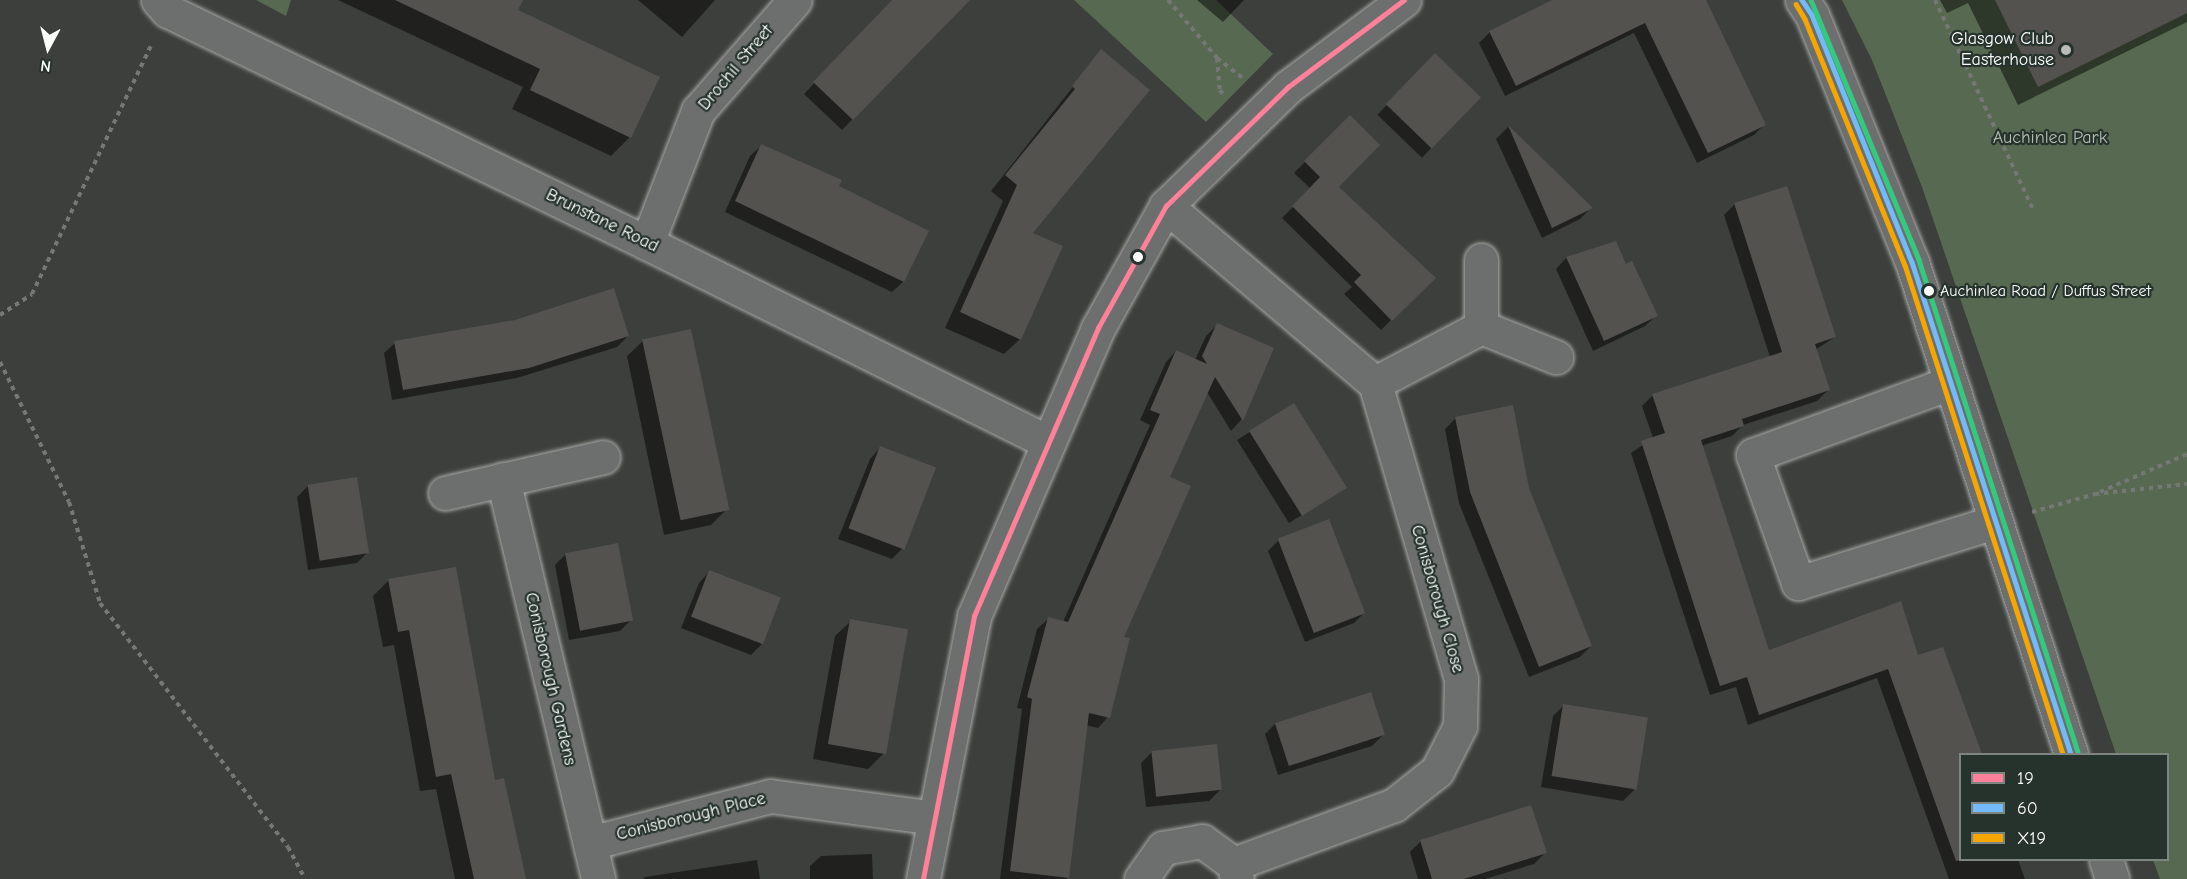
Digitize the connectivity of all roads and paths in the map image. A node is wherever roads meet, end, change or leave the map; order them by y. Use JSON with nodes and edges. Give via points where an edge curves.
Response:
{"nodes":[{"id":1,"x":795,"y":0,"type":"edge"},
{"id":2,"x":1168,"y":0,"type":"edge"},
{"id":3,"x":1404,"y":0,"type":"edge"},
{"id":4,"x":1803,"y":0,"type":"edge"},
{"id":5,"x":1935,"y":0,"type":"edge"},
{"id":6,"x":163,"y":6,"type":"edge"},
{"id":7,"x":1245,"y":129,"type":"junction"},
{"id":8,"x":1166,"y":206,"type":"junction"},
{"id":9,"x":2034,"y":211,"type":"dead end"},
{"id":10,"x":647,"y":243,"type":"junction"},
{"id":11,"x":1481,"y":260,"type":"dead end"},
{"id":12,"x":0,"y":315,"type":"edge"},
{"id":13,"x":1481,"y":327,"type":"junction"},
{"id":14,"x":1556,"y":357,"type":"dead end"},
{"id":15,"x":0,"y":362,"type":"edge"},
{"id":16,"x":1375,"y":382,"type":"junction"},
{"id":17,"x":1950,"y":383,"type":"junction"},
{"id":18,"x":1048,"y":442,"type":"junction"},
{"id":19,"x":2187,"y":454,"type":"edge"},
{"id":20,"x":603,"y":457,"type":"dead end"},
{"id":21,"x":502,"y":480,"type":"junction"},
{"id":22,"x":2187,"y":484,"type":"edge"},
{"id":23,"x":445,"y":493,"type":"dead end"},
{"id":24,"x":2095,"y":494,"type":"junction"},
{"id":25,"x":1995,"y":522,"type":"junction"},
{"id":26,"x":2071,"y":753,"type":"edge"},
{"id":27,"x":935,"y":818,"type":"junction"},
{"id":28,"x":590,"y":843,"type":"junction"},
{"id":29,"x":2106,"y":861,"type":"edge"},
{"id":30,"x":1236,"y":871,"type":"edge"},
{"id":31,"x":305,"y":879,"type":"edge"},
{"id":32,"x":598,"y":879,"type":"edge"},
{"id":33,"x":923,"y":879,"type":"edge"},
{"id":34,"x":1141,"y":879,"type":"edge"},
{"id":35,"x":2112,"y":879,"type":"edge"}],
"edges":[{"from":1,"to":10,"type":"street","name":"Drochil Street","via":[[698,111]]},
{"from":2,"to":7,"type":"path","via":[[1217,58],[1220,90]]},
{"from":3,"to":7,"type":"street","via":[[1288,87]]},
{"from":4,"to":17,"type":"street","via":[[1912,262]]},
{"from":5,"to":9,"type":"path"},
{"from":6,"to":10,"type":"street","name":"Brunstane Road"},
{"from":6,"to":12,"type":"path","via":[[32,294]]},
{"from":7,"to":8,"type":"street"},
{"from":8,"to":16,"type":"street"},
{"from":8,"to":18,"type":"street","via":[[1098,328]]},
{"from":10,"to":18,"type":"street","name":"Brunstane Road"},
{"from":11,"to":13,"type":"street"},
{"from":13,"to":14,"type":"street"},
{"from":13,"to":16,"type":"street"},
{"from":15,"to":31,"type":"path","via":[[69,502],[100,603],[288,847]]},
{"from":16,"to":30,"type":"street","name":"Conisborough Close","via":[[1461,680],[1460,726],[1437,771],[1394,805]]},
{"from":17,"to":25,"type":"street"},
{"from":17,"to":25,"type":"street","via":[[1753,455],[1798,583]]},
{"from":18,"to":27,"type":"street","via":[[974,616]]},
{"from":19,"to":24,"type":"path"},
{"from":20,"to":21,"type":"street"},
{"from":21,"to":23,"type":"street"},
{"from":21,"to":28,"type":"street","name":"Conisborough Gardens"},
{"from":22,"to":24,"type":"path"},
{"from":24,"to":25,"type":"path"},
{"from":25,"to":26,"type":"street"},
{"from":27,"to":28,"type":"street","name":"Conisborough Place","via":[[770,796]]},
{"from":27,"to":33,"type":"street"},
{"from":28,"to":32,"type":"street","name":"Conisborough Gardens"},
{"from":29,"to":35,"type":"street"},
{"from":30,"to":34,"type":"street","name":"Conisborough Close","via":[[1202,841],[1163,848]]}]}
